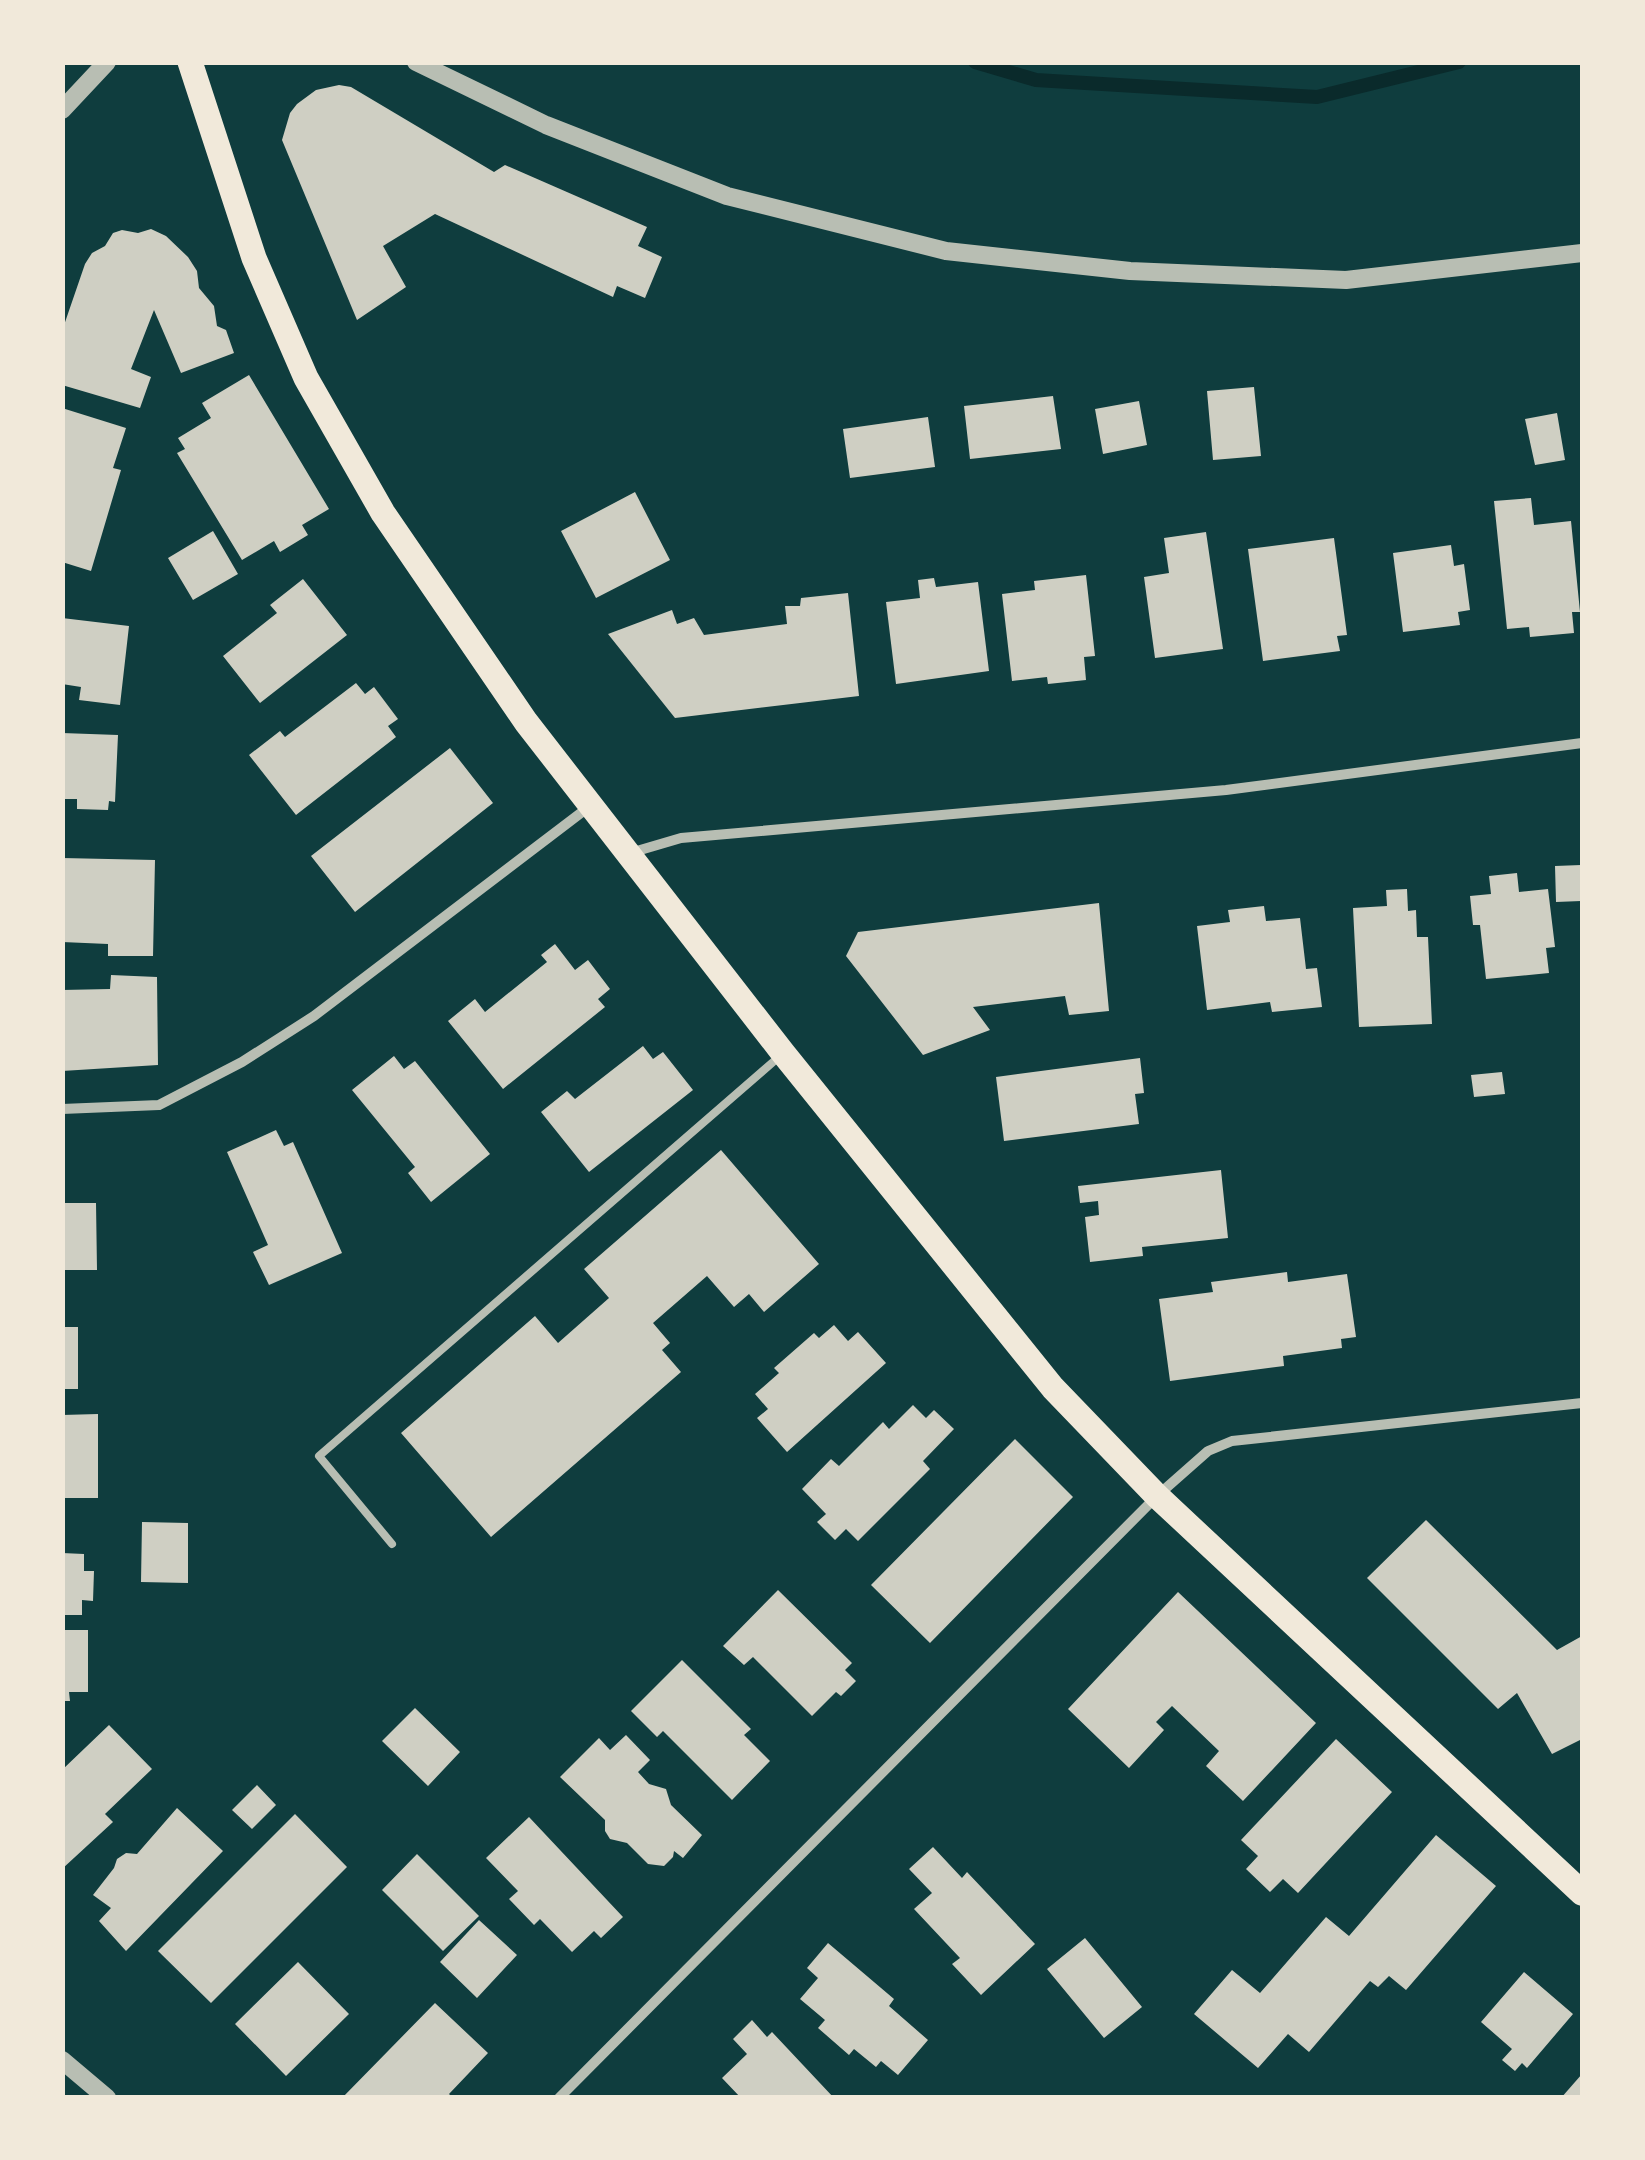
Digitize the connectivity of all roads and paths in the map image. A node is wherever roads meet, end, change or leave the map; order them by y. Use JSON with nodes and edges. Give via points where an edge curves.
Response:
{"nodes":[{"id":1,"x":107,"y":62,"type":"edge"},
{"id":2,"x":190,"y":62,"type":"edge"},
{"id":3,"x":416,"y":62,"type":"edge"},
{"id":4,"x":62,"y":110,"type":"edge"},
{"id":5,"x":1582,"y":253,"type":"edge"},
{"id":6,"x":1582,"y":743,"type":"edge"},
{"id":7,"x":591,"y":806,"type":"junction"},
{"id":8,"x":629,"y":853,"type":"junction"},
{"id":9,"x":783,"y":1053,"type":"junction"},
{"id":10,"x":62,"y":1109,"type":"edge"},
{"id":11,"x":1582,"y":1403,"type":"edge"},
{"id":12,"x":1157,"y":1496,"type":"junction"},
{"id":13,"x":392,"y":1544,"type":"dead end"},
{"id":14,"x":1582,"y":1892,"type":"edge"},
{"id":15,"x":62,"y":2060,"type":"edge"},
{"id":16,"x":107,"y":2098,"type":"edge"},
{"id":17,"x":559,"y":2098,"type":"edge"}],
"edges":[{"from":1,"to":4,"type":"street"},
{"from":2,"to":7,"type":"main road","via":[[254,258],[306,378],[383,513]]},
{"from":3,"to":5,"type":"street","via":[[546,125],[727,196],[946,252],[1130,271],[1346,280]]},
{"from":6,"to":8,"type":"street","via":[[1226,790],[681,838]]},
{"from":7,"to":8,"type":"main road"},
{"from":7,"to":10,"type":"street","via":[[314,1016],[242,1062],[160,1105]]},
{"from":8,"to":9,"type":"main road"},
{"from":9,"to":12,"type":"main road","via":[[1053,1388]]},
{"from":9,"to":13,"type":"lane","via":[[318,1456]]},
{"from":11,"to":12,"type":"street","via":[[1232,1441],[1208,1451]]},
{"from":12,"to":14,"type":"main road"},
{"from":12,"to":17,"type":"street"},
{"from":15,"to":16,"type":"street"}]}
